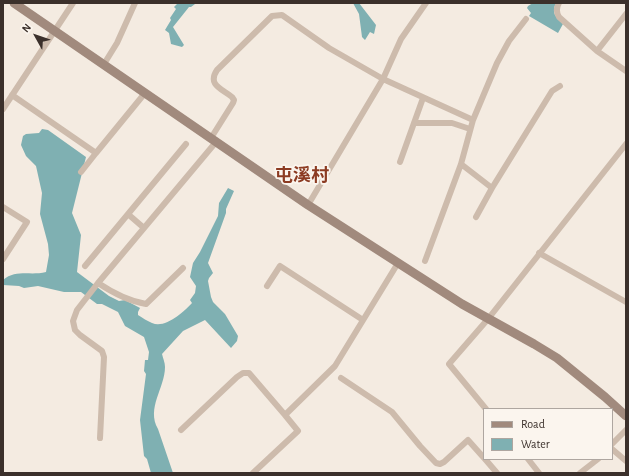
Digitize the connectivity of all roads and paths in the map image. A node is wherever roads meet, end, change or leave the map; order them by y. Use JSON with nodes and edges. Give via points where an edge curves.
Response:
{"nodes":[{"id":1,"x":14,"y":3,"type":"edge"},
{"id":2,"x":73,"y":3,"type":"edge"},
{"id":3,"x":135,"y":3,"type":"edge"},
{"id":4,"x":426,"y":3,"type":"edge"},
{"id":5,"x":559,"y":3,"type":"edge"},
{"id":6,"x":626,"y":14,"type":"edge"},
{"id":7,"x":526,"y":18,"type":"dead end"},
{"id":8,"x":55,"y":31,"type":"junction"},
{"id":9,"x":597,"y":51,"type":"junction"},
{"id":10,"x":104,"y":64,"type":"junction"},
{"id":11,"x":626,"y":71,"type":"edge"},
{"id":12,"x":383,"y":80,"type":"junction"},
{"id":13,"x":560,"y":86,"type":"dead end"},
{"id":14,"x":145,"y":93,"type":"junction"},
{"id":15,"x":12,"y":95,"type":"junction"},
{"id":16,"x":423,"y":98,"type":"junction"},
{"id":17,"x":3,"y":109,"type":"edge"},
{"id":18,"x":473,"y":120,"type":"junction"},
{"id":19,"x":414,"y":123,"type":"junction"},
{"id":20,"x":470,"y":129,"type":"junction"},
{"id":21,"x":213,"y":140,"type":"junction"},
{"id":22,"x":186,"y":144,"type":"dead end"},
{"id":23,"x":626,"y":144,"type":"edge"},
{"id":24,"x":96,"y":153,"type":"junction"},
{"id":25,"x":400,"y":162,"type":"dead end"},
{"id":26,"x":460,"y":164,"type":"junction"},
{"id":27,"x":81,"y":172,"type":"dead end"},
{"id":28,"x":492,"y":188,"type":"junction"},
{"id":29,"x":308,"y":205,"type":"junction"},
{"id":30,"x":3,"y":207,"type":"edge"},
{"id":31,"x":129,"y":215,"type":"junction"},
{"id":32,"x":476,"y":217,"type":"dead end"},
{"id":33,"x":144,"y":228,"type":"junction"},
{"id":34,"x":539,"y":253,"type":"junction"},
{"id":35,"x":3,"y":260,"type":"edge"},
{"id":36,"x":425,"y":261,"type":"dead end"},
{"id":37,"x":398,"y":263,"type":"junction"},
{"id":38,"x":85,"y":266,"type":"dead end"},
{"id":39,"x":183,"y":268,"type":"dead end"},
{"id":40,"x":97,"y":284,"type":"junction"},
{"id":41,"x":267,"y":286,"type":"dead end"},
{"id":42,"x":626,"y":302,"type":"edge"},
{"id":43,"x":488,"y":319,"type":"junction"},
{"id":44,"x":364,"y":320,"type":"junction"},
{"id":45,"x":341,"y":378,"type":"dead end"},
{"id":46,"x":485,"y":408,"type":"edge"},
{"id":47,"x":285,"y":415,"type":"junction"},
{"id":48,"x":626,"y":416,"type":"edge"},
{"id":49,"x":181,"y":430,"type":"dead end"},
{"id":50,"x":626,"y":430,"type":"edge"},
{"id":51,"x":100,"y":438,"type":"dead end"},
{"id":52,"x":613,"y":443,"type":"edge"},
{"id":53,"x":613,"y":450,"type":"edge"},
{"id":54,"x":483,"y":457,"type":"edge"},
{"id":55,"x":486,"y":460,"type":"edge"},
{"id":56,"x":529,"y":460,"type":"edge"},
{"id":57,"x":597,"y":460,"type":"edge"},
{"id":58,"x":626,"y":461,"type":"edge"},
{"id":59,"x":253,"y":473,"type":"edge"},
{"id":60,"x":497,"y":473,"type":"edge"},
{"id":61,"x":539,"y":473,"type":"edge"},
{"id":62,"x":580,"y":473,"type":"edge"}],
"edges":[{"from":1,"to":8,"type":"main road"},
{"from":2,"to":8,"type":"street"},
{"from":3,"to":10,"type":"street","via":[[117,43]]},
{"from":4,"to":12,"type":"street","via":[[401,39]]},
{"from":5,"to":9,"type":"street","via":[[556,13],[559,17]]},
{"from":6,"to":9,"type":"street"},
{"from":7,"to":18,"type":"street","via":[[509,41]]},
{"from":8,"to":10,"type":"main road"},
{"from":8,"to":15,"type":"street"},
{"from":9,"to":11,"type":"street"},
{"from":10,"to":14,"type":"main road"},
{"from":12,"to":16,"type":"street"},
{"from":12,"to":21,"type":"street","via":[[282,16],[272,16],[213,76],[215,85],[234,100]]},
{"from":12,"to":29,"type":"street"},
{"from":13,"to":28,"type":"street","via":[[552,91]]},
{"from":14,"to":21,"type":"main road"},
{"from":14,"to":24,"type":"street"},
{"from":15,"to":17,"type":"street"},
{"from":15,"to":24,"type":"street"},
{"from":16,"to":18,"type":"street"},
{"from":16,"to":19,"type":"street"},
{"from":18,"to":20,"type":"street"},
{"from":19,"to":20,"type":"street","via":[[452,123]]},
{"from":19,"to":25,"type":"street"},
{"from":20,"to":26,"type":"street"},
{"from":21,"to":29,"type":"main road"},
{"from":21,"to":33,"type":"street"},
{"from":22,"to":31,"type":"street"},
{"from":23,"to":34,"type":"street"},
{"from":24,"to":27,"type":"street"},
{"from":26,"to":28,"type":"street"},
{"from":26,"to":36,"type":"street"},
{"from":28,"to":32,"type":"street"},
{"from":29,"to":37,"type":"main road"},
{"from":30,"to":35,"type":"street","via":[[27,222]]},
{"from":31,"to":33,"type":"street"},
{"from":31,"to":38,"type":"street"},
{"from":33,"to":40,"type":"street"},
{"from":34,"to":42,"type":"street"},
{"from":34,"to":43,"type":"street"},
{"from":37,"to":43,"type":"main road"},
{"from":37,"to":44,"type":"street"},
{"from":39,"to":40,"type":"street","via":[[146,304],[111,292]]},
{"from":40,"to":51,"type":"street","via":[[77,310],[73,321],[80,336],[102,351],[104,356]]},
{"from":41,"to":44,"type":"street","via":[[280,266]]},
{"from":43,"to":46,"type":"street","via":[[449,364]]},
{"from":43,"to":48,"type":"main road","via":[[557,358]]},
{"from":44,"to":47,"type":"street","via":[[335,366]]},
{"from":45,"to":54,"type":"street","via":[[392,412],[436,463],[444,462],[468,440]]},
{"from":47,"to":49,"type":"street","via":[[249,373],[243,373]]},
{"from":47,"to":59,"type":"street","via":[[298,431]]},
{"from":50,"to":52,"type":"street"},
{"from":53,"to":58,"type":"street"},
{"from":55,"to":60,"type":"street"},
{"from":56,"to":61,"type":"street"},
{"from":57,"to":62,"type":"street"}]}
